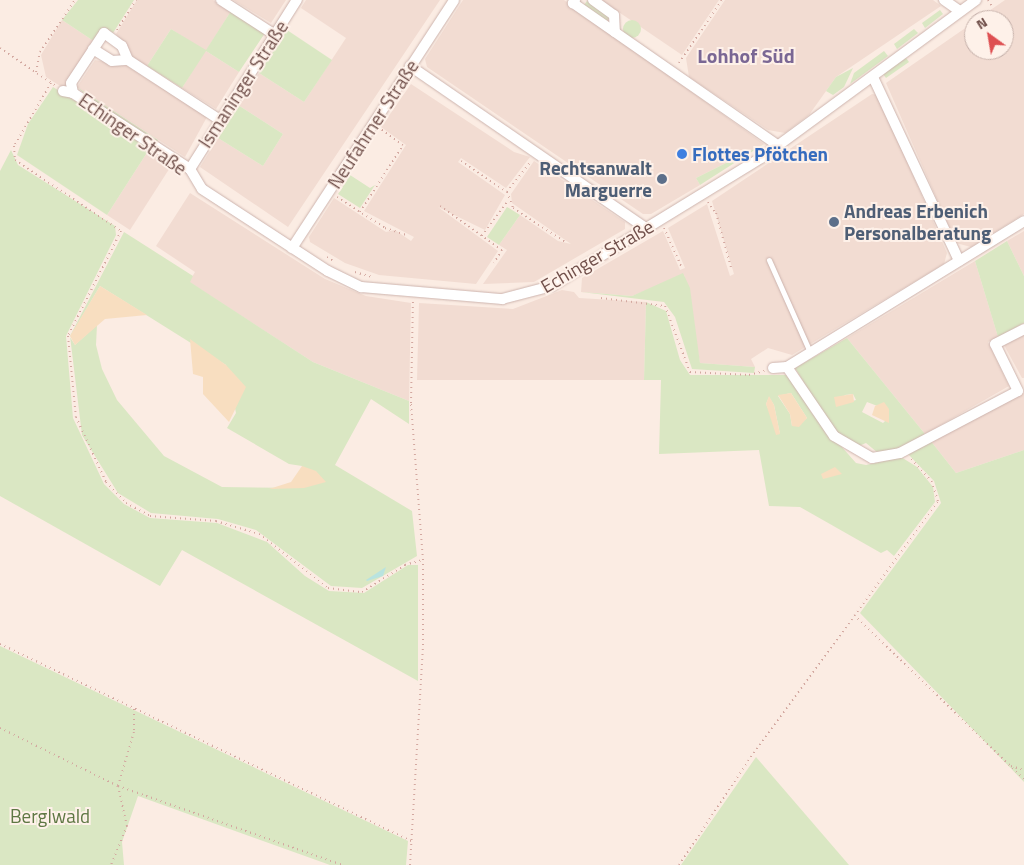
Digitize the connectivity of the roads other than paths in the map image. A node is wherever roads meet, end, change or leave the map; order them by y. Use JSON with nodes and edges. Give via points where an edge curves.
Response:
{"nodes":[{"id":1,"x":221,"y":0,"type":"edge"},
{"id":2,"x":297,"y":0,"type":"edge"},
{"id":3,"x":454,"y":0,"type":"edge"},
{"id":4,"x":576,"y":0,"type":"edge"},
{"id":5,"x":593,"y":0,"type":"edge"},
{"id":6,"x":944,"y":0,"type":"edge"},
{"id":7,"x":976,"y":0,"type":"edge"},
{"id":8,"x":960,"y":11,"type":"junction"},
{"id":9,"x":615,"y":32,"type":"junction"},
{"id":10,"x":275,"y":35,"type":"junction"},
{"id":11,"x":93,"y":49,"type":"junction"},
{"id":12,"x":128,"y":60,"type":"junction"},
{"id":13,"x":410,"y":66,"type":"junction"},
{"id":14,"x":873,"y":77,"type":"junction"},
{"id":15,"x":220,"y":120,"type":"junction"},
{"id":16,"x":779,"y":146,"type":"junction"},
{"id":17,"x":190,"y":169,"type":"junction"},
{"id":18,"x":1024,"y":221,"type":"edge"},
{"id":19,"x":646,"y":228,"type":"junction"},
{"id":20,"x":292,"y":248,"type":"junction"},
{"id":21,"x":770,"y":260,"type":"dead end"},
{"id":22,"x":959,"y":261,"type":"junction"},
{"id":23,"x":1024,"y":329,"type":"edge"},
{"id":24,"x":810,"y":352,"type":"junction"},
{"id":25,"x":787,"y":367,"type":"junction"},
{"id":26,"x":773,"y":368,"type":"road end"},
{"id":27,"x":1021,"y":390,"type":"edge"}],
"edges":[{"from":1,"to":10,"type":"street"},
{"from":2,"to":10,"type":"street","name":"Ismaninger Straße"},
{"from":3,"to":13,"type":"street","name":"Neufahrner Straße"},
{"from":4,"to":9,"type":"street","via":[[573,3]]},
{"from":5,"to":9,"type":"street","via":[[614,15]]},
{"from":6,"to":8,"type":"street"},
{"from":7,"to":8,"type":"street","name":"Echinger Straße"},
{"from":8,"to":14,"type":"street","name":"Echinger Straße"},
{"from":9,"to":16,"type":"street"},
{"from":10,"to":15,"type":"street","name":"Ismaninger Straße"},
{"from":11,"to":12,"type":"street","via":[[112,61]]},
{"from":11,"to":12,"type":"street","via":[[104,33],[122,46]]},
{"from":11,"to":17,"type":"street","name":"Echinger Straße","via":[[68,92]]},
{"from":12,"to":15,"type":"street"},
{"from":13,"to":19,"type":"street"},
{"from":13,"to":20,"type":"street","name":"Neufahrner Straße"},
{"from":14,"to":16,"type":"street","name":"Echinger Straße"},
{"from":14,"to":22,"type":"street"},
{"from":15,"to":17,"type":"street","name":"Ismaninger Straße"},
{"from":16,"to":19,"type":"street","name":"Echinger Straße"},
{"from":17,"to":20,"type":"street","name":"Echinger Straße","via":[[202,189]]},
{"from":18,"to":22,"type":"street"},
{"from":19,"to":20,"type":"street","name":"Echinger Straße","via":[[552,286],[521,297],[414,294],[361,287]]},
{"from":21,"to":24,"type":"lane"},
{"from":22,"to":24,"type":"street"},
{"from":23,"to":27,"type":"street","via":[[995,344]]},
{"from":24,"to":25,"type":"street"},
{"from":25,"to":26,"type":"street"},
{"from":25,"to":27,"type":"street","via":[[834,436],[872,458],[900,453]]}]}
